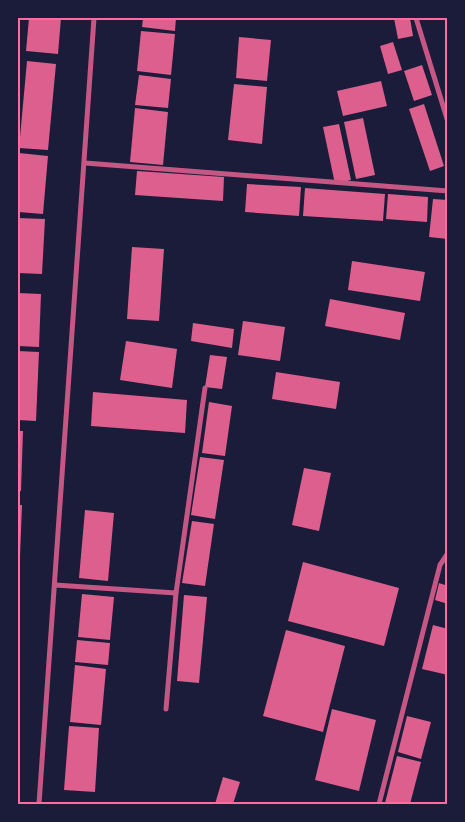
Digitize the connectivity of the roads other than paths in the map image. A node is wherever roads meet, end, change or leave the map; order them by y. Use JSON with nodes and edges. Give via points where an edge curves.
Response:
{"nodes":[{"id":1,"x":94,"y":18,"type":"edge"},
{"id":2,"x":416,"y":18,"type":"edge"},
{"id":3,"x":448,"y":122,"type":"edge"},
{"id":4,"x":85,"y":163,"type":"junction"},
{"id":5,"x":448,"y":191,"type":"edge"},
{"id":6,"x":204,"y":388,"type":"dead end"},
{"id":7,"x":448,"y":553,"type":"edge"},
{"id":8,"x":55,"y":585,"type":"junction"},
{"id":9,"x":176,"y":593,"type":"junction"},
{"id":10,"x":166,"y":709,"type":"dead end"},
{"id":11,"x":39,"y":804,"type":"edge"},
{"id":12,"x":380,"y":804,"type":"edge"}],
"edges":[{"from":1,"to":4,"type":"street"},
{"from":2,"to":3,"type":"street"},
{"from":4,"to":5,"type":"street"},
{"from":4,"to":8,"type":"street"},
{"from":6,"to":9,"type":"street"},
{"from":7,"to":12,"type":"street","via":[[440,565]]},
{"from":8,"to":9,"type":"street"},
{"from":8,"to":11,"type":"street"},
{"from":9,"to":10,"type":"street"}]}
